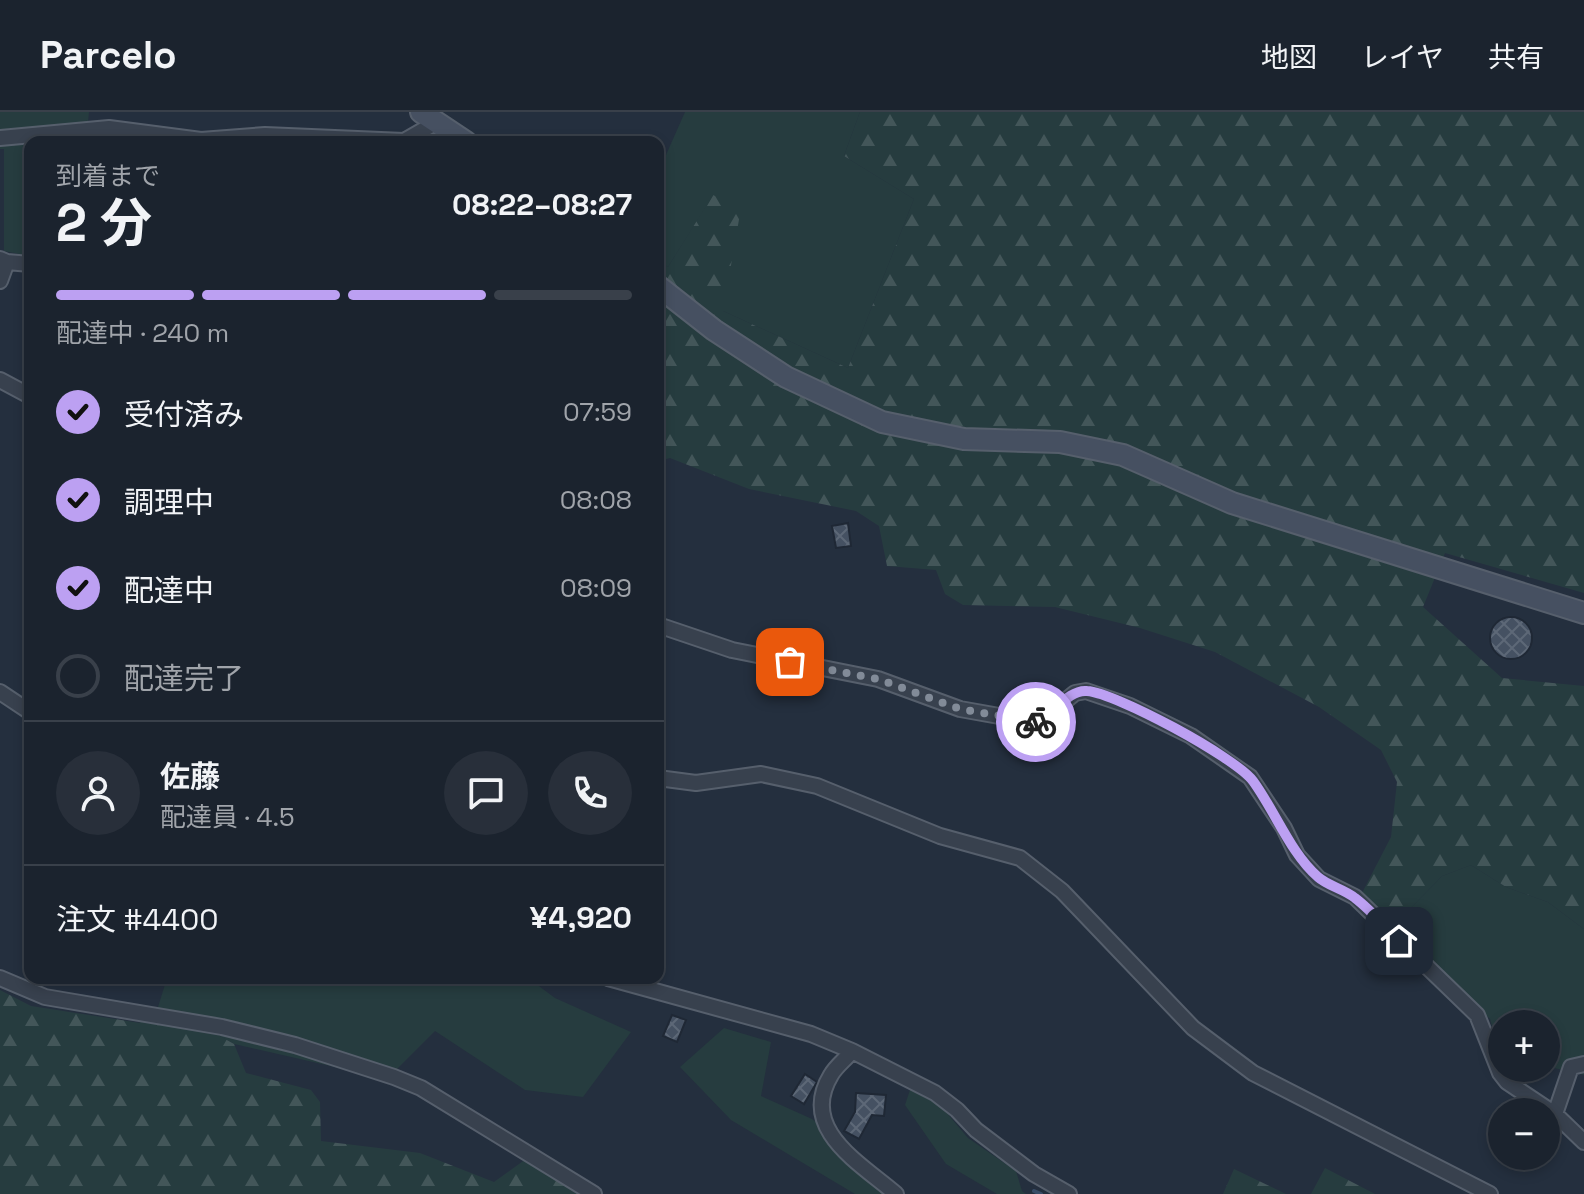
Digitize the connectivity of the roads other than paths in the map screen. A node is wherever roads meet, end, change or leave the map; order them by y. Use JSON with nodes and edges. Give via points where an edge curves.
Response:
{"nodes":[{"id":1,"x":429,"y":117,"type":"edge"},
{"id":2,"x":176,"y":136,"type":"edge"},
{"id":3,"x":252,"y":136,"type":"edge"},
{"id":4,"x":288,"y":136,"type":"edge"},
{"id":5,"x":409,"y":136,"type":"edge"},
{"id":6,"x":457,"y":136,"type":"edge"},
{"id":7,"x":0,"y":138,"type":"edge"},
{"id":8,"x":4,"y":261,"type":"edge"},
{"id":9,"x":24,"y":263,"type":"edge"},
{"id":10,"x":0,"y":281,"type":"edge"},
{"id":11,"x":664,"y":291,"type":"edge"},
{"id":12,"x":0,"y":380,"type":"edge"},
{"id":13,"x":24,"y":393,"type":"edge"},
{"id":14,"x":1584,"y":613,"type":"edge"},
{"id":15,"x":664,"y":627,"type":"edge"},
{"id":16,"x":0,"y":692,"type":"edge"},
{"id":17,"x":24,"y":708,"type":"edge"},
{"id":18,"x":664,"y":779,"type":"edge"},
{"id":19,"x":0,"y":978,"type":"edge"},
{"id":20,"x":630,"y":984,"type":"edge"},
{"id":21,"x":852,"y":1051,"type":"junction"},
{"id":22,"x":1584,"y":1064,"type":"edge"},
{"id":23,"x":1531,"y":1098,"type":"edge"},
{"id":24,"x":1560,"y":1099,"type":"edge"},
{"id":25,"x":1560,"y":1119,"type":"edge"},
{"id":26,"x":1584,"y":1142,"type":"edge"},
{"id":27,"x":594,"y":1194,"type":"edge"},
{"id":28,"x":896,"y":1194,"type":"edge"},
{"id":29,"x":1069,"y":1194,"type":"edge"},
{"id":30,"x":1490,"y":1194,"type":"edge"}],
"edges":[{"from":1,"to":5,"type":"street"},
{"from":1,"to":6,"type":"street"},
{"from":2,"to":7,"type":"street","via":[[109,128]]},
{"from":3,"to":4,"type":"street"},
{"from":8,"to":9,"type":"street"},
{"from":8,"to":10,"type":"street"},
{"from":11,"to":14,"type":"street","via":[[786,377],[882,422],[964,439],[1060,442],[1123,455],[1232,503]]},
{"from":12,"to":13,"type":"street"},
{"from":15,"to":23,"type":"street","via":[[732,650],[878,679],[960,709],[1038,723],[1075,693],[1086,691],[1191,736],[1250,777],[1297,855],[1319,879],[1355,897],[1477,1015],[1500,1073]]},
{"from":16,"to":17,"type":"street"},
{"from":18,"to":30,"type":"street","via":[[696,783],[761,774],[817,786],[940,836],[1020,858],[1062,891],[1193,1028],[1253,1073]]},
{"from":19,"to":27,"type":"street","via":[[45,997],[222,1027],[394,1077],[421,1088]]},
{"from":20,"to":21,"type":"street","via":[[811,1034]]},
{"from":21,"to":28,"type":"street","via":[[831,1074],[821,1100],[823,1123],[834,1141]]},
{"from":21,"to":29,"type":"street","via":[[935,1093],[1034,1174]]},
{"from":22,"to":24,"type":"street","via":[[1571,1067]]},
{"from":25,"to":26,"type":"street"}]}
